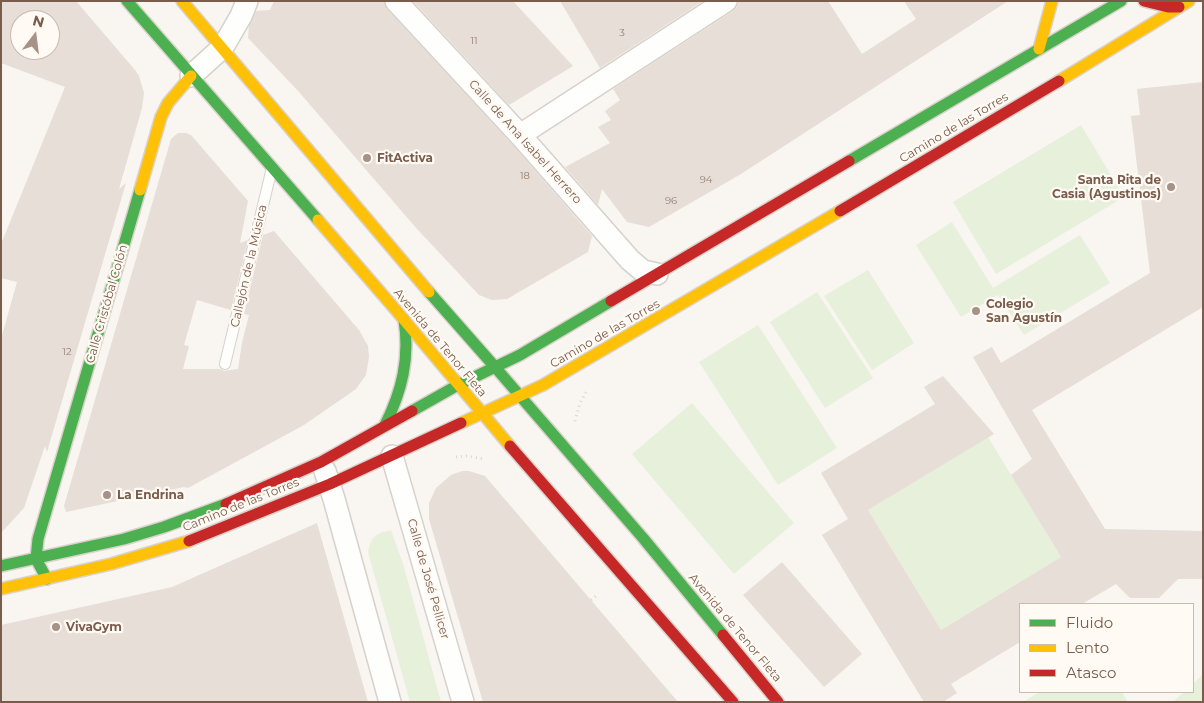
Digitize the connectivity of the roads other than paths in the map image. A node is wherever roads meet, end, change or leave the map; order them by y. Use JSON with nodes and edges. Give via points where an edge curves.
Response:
{"nodes":[{"id":1,"x":127,"y":1,"type":"edge"},
{"id":2,"x":182,"y":1,"type":"edge"},
{"id":3,"x":247,"y":1,"type":"edge"},
{"id":4,"x":396,"y":1,"type":"edge"},
{"id":5,"x":726,"y":1,"type":"edge"},
{"id":6,"x":1052,"y":1,"type":"edge"},
{"id":7,"x":1121,"y":1,"type":"edge"},
{"id":8,"x":1144,"y":1,"type":"edge"},
{"id":9,"x":1184,"y":4,"type":"edge"},
{"id":10,"x":222,"y":48,"type":"junction"},
{"id":11,"x":1039,"y":49,"type":"junction"},
{"id":12,"x":191,"y":76,"type":"junction"},
{"id":13,"x":520,"y":135,"type":"junction"},
{"id":14,"x":272,"y":168,"type":"junction"},
{"id":15,"x":657,"y":274,"type":"junction"},
{"id":16,"x":404,"y":320,"type":"junction"},
{"id":17,"x":225,"y":364,"type":"dead end"},
{"id":18,"x":495,"y":367,"type":"junction"},
{"id":19,"x":458,"y":385,"type":"junction"},
{"id":20,"x":520,"y":396,"type":"junction"},
{"id":21,"x":482,"y":414,"type":"junction"},
{"id":22,"x":385,"y":425,"type":"junction"},
{"id":23,"x":392,"y":456,"type":"junction"},
{"id":24,"x":321,"y":462,"type":"junction"},
{"id":25,"x":330,"y":484,"type":"junction"},
{"id":26,"x":36,"y":559,"type":"junction"},
{"id":27,"x":1,"y":566,"type":"edge"},
{"id":28,"x":47,"y":579,"type":"junction"},
{"id":29,"x":1,"y":589,"type":"edge"},
{"id":30,"x":390,"y":702,"type":"edge"},
{"id":31,"x":463,"y":702,"type":"edge"},
{"id":32,"x":733,"y":702,"type":"edge"},
{"id":33,"x":778,"y":702,"type":"edge"}],
"edges":[{"from":1,"to":12,"type":"main road","name":"Avenida de Tenor Fleta"},
{"from":2,"to":10,"type":"main road","name":"Avenida de Tenor Fleta"},
{"from":3,"to":10,"type":"street","name":"Calle Cristóbal Colón"},
{"from":4,"to":13,"type":"street","name":"Calle de Ana Isabel Herrero"},
{"from":5,"to":13,"type":"street"},
{"from":6,"to":11,"type":"main road"},
{"from":7,"to":11,"type":"main road","name":"Camino de las Torres"},
{"from":8,"to":9,"type":"main road","name":"Camino de las Torres","via":[[1168,7]]},
{"from":9,"to":20,"type":"main road","name":"Camino de las Torres","via":[[1028,101],[559,377]]},
{"from":10,"to":12,"type":"street","name":"Calle Cristóbal Colón"},
{"from":10,"to":18,"type":"main road","name":"Avenida de Tenor Fleta"},
{"from":11,"to":15,"type":"main road","name":"Camino de las Torres"},
{"from":12,"to":14,"type":"main road","name":"Avenida de Tenor Fleta"},
{"from":12,"to":26,"type":"main road","name":"Calle Cristóbal Colón","via":[[168,103],[161,117],[38,540]]},
{"from":13,"to":15,"type":"street","name":"Calle de Ana Isabel Herrero","via":[[630,260],[643,271]]},
{"from":14,"to":16,"type":"main road","name":"Avenida de Tenor Fleta"},
{"from":14,"to":17,"type":"lane","name":"Callejón de la Música"},
{"from":15,"to":18,"type":"main road","name":"Camino de las Torres"},
{"from":16,"to":19,"type":"main road","name":"Avenida de Tenor Fleta"},
{"from":16,"to":22,"type":"main road","via":[[406,366],[396,403]]},
{"from":18,"to":19,"type":"main road","name":"Camino de las Torres"},
{"from":18,"to":20,"type":"main road","name":"Avenida de Tenor Fleta"},
{"from":19,"to":21,"type":"main road","name":"Avenida de Tenor Fleta"},
{"from":19,"to":22,"type":"main road","name":"Camino de las Torres"},
{"from":20,"to":21,"type":"main road","name":"Camino de las Torres"},
{"from":20,"to":33,"type":"main road","name":"Avenida de Tenor Fleta","via":[[643,538]]},
{"from":21,"to":23,"type":"main road","name":"Camino de las Torres"},
{"from":21,"to":32,"type":"main road","name":"Avenida de Tenor Fleta"},
{"from":22,"to":24,"type":"main road","name":"Camino de las Torres"},
{"from":23,"to":25,"type":"main road","name":"Camino de las Torres"},
{"from":23,"to":31,"type":"street","name":"Calle de José Pellicer"},
{"from":24,"to":25,"type":"street"},
{"from":24,"to":26,"type":"main road","name":"Camino de las Torres","via":[[224,506],[164,527]]},
{"from":25,"to":28,"type":"main road","name":"Camino de las Torres","via":[[183,543]]},
{"from":25,"to":30,"type":"street"},
{"from":26,"to":27,"type":"main road","name":"Camino de las Torres"},
{"from":26,"to":28,"type":"main road"},
{"from":28,"to":29,"type":"main road","name":"Camino de las Torres"}]}
